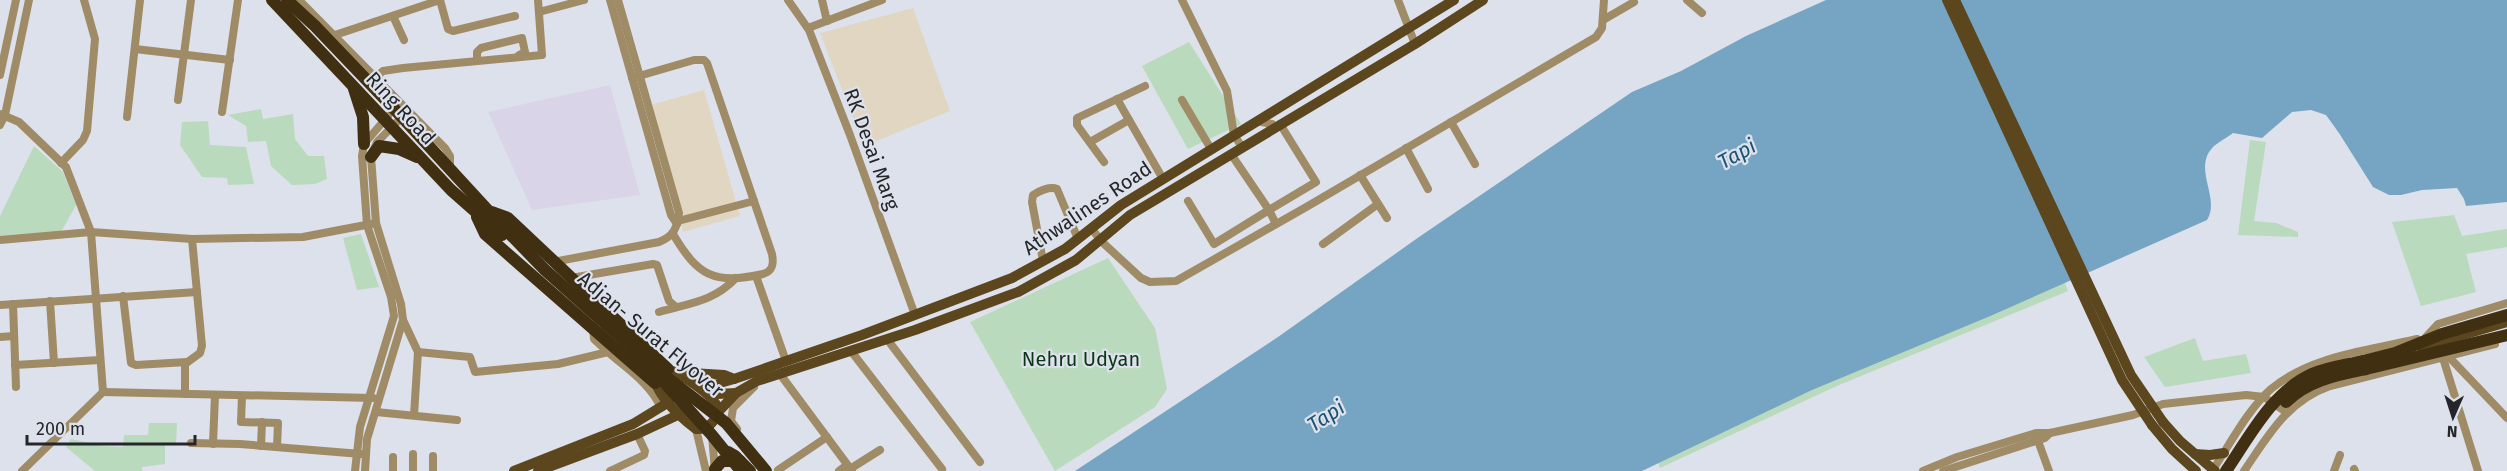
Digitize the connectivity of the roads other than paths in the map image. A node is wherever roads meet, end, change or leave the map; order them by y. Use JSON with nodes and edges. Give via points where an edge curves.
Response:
{"nodes":[{"id":1,"x":16,"y":0,"type":"edge"},
{"id":2,"x":29,"y":0,"type":"edge"},
{"id":3,"x":84,"y":0,"type":"edge"},
{"id":4,"x":140,"y":0,"type":"edge"},
{"id":5,"x":191,"y":0,"type":"edge"},
{"id":6,"x":238,"y":0,"type":"edge"},
{"id":7,"x":299,"y":0,"type":"edge"},
{"id":8,"x":440,"y":0,"type":"edge"},
{"id":9,"x":538,"y":0,"type":"edge"},
{"id":10,"x":584,"y":0,"type":"edge"},
{"id":11,"x":610,"y":0,"type":"edge"},
{"id":12,"x":618,"y":0,"type":"edge"},
{"id":13,"x":788,"y":0,"type":"edge"},
{"id":14,"x":822,"y":0,"type":"edge"},
{"id":15,"x":882,"y":0,"type":"edge"},
{"id":16,"x":1182,"y":0,"type":"edge"},
{"id":17,"x":1398,"y":0,"type":"edge"},
{"id":18,"x":1454,"y":0,"type":"edge"},
{"id":19,"x":1483,"y":0,"type":"edge"},
{"id":20,"x":1604,"y":0,"type":"edge"},
{"id":21,"x":1687,"y":0,"type":"edge"},
{"id":22,"x":1947,"y":0,"type":"edge"},
{"id":23,"x":1955,"y":0,"type":"edge"},
{"id":24,"x":275,"y":1,"type":"edge"},
{"id":25,"x":1634,"y":2,"type":"dead end"},
{"id":26,"x":539,"y":12,"type":"junction"},
{"id":27,"x":1702,"y":13,"type":"dead end"},
{"id":28,"x":393,"y":16,"type":"junction"},
{"id":29,"x":515,"y":16,"type":"dead end"},
{"id":30,"x":1603,"y":20,"type":"junction"},
{"id":31,"x":827,"y":21,"type":"junction"},
{"id":32,"x":0,"y":27,"type":"edge"},
{"id":33,"x":10,"y":28,"type":"junction"},
{"id":34,"x":808,"y":28,"type":"junction"},
{"id":35,"x":1403,"y":31,"type":"junction"},
{"id":36,"x":335,"y":36,"type":"junction"},
{"id":37,"x":404,"y":40,"type":"dead end"},
{"id":38,"x":1415,"y":44,"type":"junction"},
{"id":39,"x":135,"y":49,"type":"junction"},
{"id":40,"x":1404,"y":50,"type":"junction"},
{"id":41,"x":183,"y":55,"type":"junction"},
{"id":42,"x":477,"y":59,"type":"junction"},
{"id":43,"x":230,"y":60,"type":"junction"},
{"id":44,"x":0,"y":75,"type":"edge"},
{"id":45,"x":636,"y":76,"type":"junction"},
{"id":46,"x":376,"y":77,"type":"junction"},
{"id":47,"x":1144,"y":86,"type":"dead end"},
{"id":48,"x":353,"y":87,"type":"junction"},
{"id":49,"x":1116,"y":99,"type":"junction"},
{"id":50,"x":178,"y":100,"type":"dead end"},
{"id":51,"x":1182,"y":100,"type":"dead end"},
{"id":52,"x":222,"y":112,"type":"dead end"},
{"id":53,"x":2,"y":115,"type":"edge"},
{"id":54,"x":127,"y":117,"type":"dead end"},
{"id":55,"x":394,"y":118,"type":"junction"},
{"id":56,"x":1129,"y":120,"type":"junction"},
{"id":57,"x":1257,"y":122,"type":"junction"},
{"id":58,"x":1451,"y":122,"type":"junction"},
{"id":59,"x":1280,"y":124,"type":"junction"},
{"id":60,"x":0,"y":125,"type":"edge"},
{"id":61,"x":1269,"y":131,"type":"junction"},
{"id":62,"x":1234,"y":135,"type":"junction"},
{"id":63,"x":1090,"y":142,"type":"junction"},
{"id":64,"x":364,"y":144,"type":"junction"},
{"id":65,"x":1242,"y":147,"type":"junction"},
{"id":66,"x":1406,"y":148,"type":"junction"},
{"id":67,"x":1211,"y":149,"type":"junction"},
{"id":68,"x":1232,"y":154,"type":"junction"},
{"id":69,"x":371,"y":157,"type":"junction"},
{"id":70,"x":423,"y":160,"type":"junction"},
{"id":71,"x":1104,"y":162,"type":"dead end"},
{"id":72,"x":61,"y":163,"type":"junction"},
{"id":73,"x":1475,"y":164,"type":"dead end"},
{"id":74,"x":450,"y":169,"type":"junction"},
{"id":75,"x":1360,"y":175,"type":"junction"},
{"id":76,"x":1162,"y":179,"type":"junction"},
{"id":77,"x":1428,"y":189,"type":"dead end"},
{"id":78,"x":754,"y":201,"type":"junction"},
{"id":79,"x":1188,"y":201,"type":"dead end"},
{"id":80,"x":1378,"y":204,"type":"junction"},
{"id":81,"x":1269,"y":210,"type":"junction"},
{"id":82,"x":482,"y":212,"type":"junction"},
{"id":83,"x":1387,"y":218,"type":"dead end"},
{"id":84,"x":678,"y":223,"type":"junction"},
{"id":85,"x":372,"y":224,"type":"junction"},
{"id":86,"x":1276,"y":224,"type":"junction"},
{"id":87,"x":1092,"y":229,"type":"junction"},
{"id":88,"x":91,"y":232,"type":"junction"},
{"id":89,"x":504,"y":233,"type":"junction"},
{"id":90,"x":673,"y":234,"type":"junction"},
{"id":91,"x":192,"y":239,"type":"junction"},
{"id":92,"x":1078,"y":239,"type":"junction"},
{"id":93,"x":0,"y":240,"type":"edge"},
{"id":94,"x":1101,"y":241,"type":"junction"},
{"id":95,"x":1323,"y":244,"type":"dead end"},
{"id":96,"x":1043,"y":261,"type":"junction"},
{"id":97,"x":553,"y":262,"type":"junction"},
{"id":98,"x":756,"y":276,"type":"junction"},
{"id":99,"x":571,"y":278,"type":"junction"},
{"id":100,"x":736,"y":278,"type":"junction"},
{"id":101,"x":197,"y":292,"type":"junction"},
{"id":102,"x":123,"y":296,"type":"junction"},
{"id":103,"x":95,"y":297,"type":"junction"},
{"id":104,"x":50,"y":301,"type":"junction"},
{"id":105,"x":2507,"y":303,"type":"edge"},
{"id":106,"x":13,"y":304,"type":"junction"},
{"id":107,"x":0,"y":305,"type":"edge"},
{"id":108,"x":676,"y":307,"type":"junction"},
{"id":109,"x":659,"y":312,"type":"dead end"},
{"id":110,"x":915,"y":315,"type":"junction"},
{"id":111,"x":2507,"y":315,"type":"edge"},
{"id":112,"x":404,"y":320,"type":"junction"},
{"id":113,"x":2507,"y":322,"type":"edge"},
{"id":114,"x":593,"y":327,"type":"junction"},
{"id":115,"x":2507,"y":335,"type":"edge"},
{"id":116,"x":14,"y":336,"type":"junction"},
{"id":117,"x":0,"y":337,"type":"edge"},
{"id":118,"x":2426,"y":337,"type":"junction"},
{"id":119,"x":2444,"y":338,"type":"junction"},
{"id":120,"x":887,"y":339,"type":"junction"},
{"id":121,"x":2507,"y":340,"type":"edge"},
{"id":122,"x":850,"y":351,"type":"junction"},
{"id":123,"x":418,"y":352,"type":"junction"},
{"id":124,"x":608,"y":352,"type":"junction"},
{"id":125,"x":2397,"y":357,"type":"junction"},
{"id":126,"x":2445,"y":357,"type":"junction"},
{"id":127,"x":100,"y":360,"type":"junction"},
{"id":128,"x":786,"y":361,"type":"junction"},
{"id":129,"x":187,"y":362,"type":"junction"},
{"id":130,"x":54,"y":363,"type":"junction"},
{"id":131,"x":15,"y":365,"type":"junction"},
{"id":132,"x":2365,"y":365,"type":"junction"},
{"id":133,"x":671,"y":370,"type":"junction"},
{"id":134,"x":780,"y":374,"type":"junction"},
{"id":135,"x":734,"y":379,"type":"junction"},
{"id":136,"x":761,"y":380,"type":"junction"},
{"id":137,"x":655,"y":383,"type":"junction"},
{"id":138,"x":16,"y":387,"type":"dead end"},
{"id":139,"x":104,"y":392,"type":"junction"},
{"id":140,"x":185,"y":393,"type":"junction"},
{"id":141,"x":736,"y":393,"type":"junction"},
{"id":142,"x":215,"y":395,"type":"junction"},
{"id":143,"x":242,"y":396,"type":"junction"},
{"id":144,"x":2264,"y":397,"type":"junction"},
{"id":145,"x":370,"y":398,"type":"junction"},
{"id":146,"x":381,"y":398,"type":"junction"},
{"id":147,"x":665,"y":405,"type":"junction"},
{"id":148,"x":376,"y":412,"type":"junction"},
{"id":149,"x":2286,"y":412,"type":"junction"},
{"id":150,"x":414,"y":414,"type":"junction"},
{"id":151,"x":680,"y":414,"type":"junction"},
{"id":152,"x":2507,"y":418,"type":"edge"},
{"id":153,"x":457,"y":420,"type":"dead end"},
{"id":154,"x":262,"y":422,"type":"junction"},
{"id":155,"x":708,"y":423,"type":"junction"},
{"id":156,"x":2157,"y":423,"type":"junction"},
{"id":157,"x":637,"y":434,"type":"junction"},
{"id":158,"x":827,"y":437,"type":"junction"},
{"id":159,"x":2037,"y":437,"type":"junction"},
{"id":160,"x":191,"y":443,"type":"dead end"},
{"id":161,"x":213,"y":444,"type":"junction"},
{"id":162,"x":713,"y":445,"type":"junction"},
{"id":163,"x":261,"y":446,"type":"junction"},
{"id":164,"x":277,"y":447,"type":"junction"},
{"id":165,"x":880,"y":450,"type":"dead end"},
{"id":166,"x":2224,"y":453,"type":"junction"},
{"id":167,"x":361,"y":454,"type":"junction"},
{"id":168,"x":413,"y":454,"type":"dead end"},
{"id":169,"x":2195,"y":454,"type":"junction"},
{"id":170,"x":2340,"y":455,"type":"dead end"},
{"id":171,"x":434,"y":456,"type":"dead end"},
{"id":172,"x":393,"y":457,"type":"dead end"},
{"id":173,"x":980,"y":462,"type":"dead end"},
{"id":174,"x":745,"y":468,"type":"edge"},
{"id":175,"x":850,"y":468,"type":"edge"},
{"id":176,"x":942,"y":469,"type":"dead end"},
{"id":177,"x":712,"y":470,"type":"edge"},
{"id":178,"x":2194,"y":470,"type":"edge"},
{"id":179,"x":2213,"y":470,"type":"edge"},
{"id":180,"x":22,"y":471,"type":"edge"},
{"id":181,"x":355,"y":471,"type":"edge"},
{"id":182,"x":365,"y":471,"type":"edge"},
{"id":183,"x":393,"y":471,"type":"edge"},
{"id":184,"x":412,"y":471,"type":"edge"},
{"id":185,"x":433,"y":471,"type":"edge"},
{"id":186,"x":514,"y":471,"type":"edge"},
{"id":187,"x":538,"y":471,"type":"edge"},
{"id":188,"x":610,"y":471,"type":"edge"},
{"id":189,"x":758,"y":471,"type":"edge"},
{"id":190,"x":772,"y":471,"type":"edge"},
{"id":191,"x":839,"y":471,"type":"edge"},
{"id":192,"x":1923,"y":471,"type":"edge"},
{"id":193,"x":1943,"y":471,"type":"edge"},
{"id":194,"x":2049,"y":471,"type":"edge"},
{"id":195,"x":2226,"y":471,"type":"edge"},
{"id":196,"x":2234,"y":471,"type":"edge"},
{"id":197,"x":2244,"y":471,"type":"edge"},
{"id":198,"x":2334,"y":471,"type":"edge"},
{"id":199,"x":2478,"y":471,"type":"edge"}],
"edges":[{"from":1,"to":33,"type":"street"},
{"from":2,"to":53,"type":"street"},
{"from":3,"to":72,"type":"street","via":[[95,39],[87,131]]},
{"from":4,"to":39,"type":"street"},
{"from":5,"to":41,"type":"street"},
{"from":6,"to":43,"type":"street"},
{"from":7,"to":36,"type":"street"},
{"from":8,"to":28,"type":"street"},
{"from":8,"to":29,"type":"street","via":[[451,31]]},
{"from":9,"to":26,"type":"street"},
{"from":10,"to":26,"type":"street"},
{"from":11,"to":45,"type":"street"},
{"from":12,"to":45,"type":"street"},
{"from":13,"to":34,"type":"street","name":"RK Desai Marg"},
{"from":14,"to":31,"type":"street"},
{"from":15,"to":31,"type":"street"},
{"from":16,"to":62,"type":"street","via":[[1227,91]]},
{"from":17,"to":35,"type":"street"},
{"from":18,"to":35,"type":"main road","name":"Athwalines Road"},
{"from":19,"to":38,"type":"main road","name":"Athwalines Road"},
{"from":20,"to":30,"type":"street"},
{"from":21,"to":27,"type":"street"},
{"from":22,"to":156,"type":"main road","bridge":true,"via":[[2122,380]]},
{"from":23,"to":156,"type":"main road","bridge":true},
{"from":24,"to":48,"type":"highway","name":"Ring Road"},
{"from":24,"to":55,"type":"highway","name":"Ring Road","via":[[315,26]]},
{"from":25,"to":30,"type":"street"},
{"from":26,"to":42,"type":"street","via":[[542,55]]},
{"from":28,"to":36,"type":"street"},
{"from":28,"to":37,"type":"street"},
{"from":30,"to":58,"type":"street","via":[[1596,37]]},
{"from":31,"to":34,"type":"street"},
{"from":32,"to":33,"type":"street"},
{"from":33,"to":44,"type":"street"},
{"from":34,"to":110,"type":"street","name":"RK Desai Marg"},
{"from":35,"to":38,"type":"street"},
{"from":35,"to":40,"type":"main road"},
{"from":35,"to":57,"type":"main road","name":"Athwalines Road"},
{"from":36,"to":46,"type":"street"},
{"from":38,"to":40,"type":"main road","name":"Athwalines Road"},
{"from":39,"to":41,"type":"street"},
{"from":39,"to":54,"type":"street"},
{"from":40,"to":59,"type":"main road","name":"Athwalines Road"},
{"from":41,"to":43,"type":"street"},
{"from":41,"to":50,"type":"street"},
{"from":42,"to":42,"type":"street","via":[[523,54],[523,39],[481,48]]},
{"from":42,"to":46,"type":"street","via":[[383,71]]},
{"from":43,"to":52,"type":"street"},
{"from":45,"to":78,"type":"street","via":[[694,60],[707,63]]},
{"from":45,"to":84,"type":"street","via":[[679,213]]},
{"from":46,"to":74,"type":"street","via":[[445,148],[450,156]]},
{"from":47,"to":49,"type":"street"},
{"from":48,"to":55,"type":"highway","name":"Ring Road"},
{"from":48,"to":64,"type":"highway","via":[[363,117]]},
{"from":49,"to":56,"type":"street"},
{"from":49,"to":63,"type":"street","via":[[1077,118],[1077,125]]},
{"from":51,"to":67,"type":"street"},
{"from":53,"to":60,"type":"street"},
{"from":53,"to":72,"type":"street","via":[[18,122]]},
{"from":55,"to":64,"type":"street"},
{"from":55,"to":69,"type":"street"},
{"from":55,"to":70,"type":"highway","name":"Ring Road"},
{"from":55,"to":74,"type":"highway","name":"Ring Road"},
{"from":56,"to":63,"type":"street"},
{"from":56,"to":76,"type":"street"},
{"from":57,"to":61,"type":"street","via":[[1272,124]]},
{"from":57,"to":62,"type":"main road","name":"Athwalines Road"},
{"from":58,"to":66,"type":"street"},
{"from":58,"to":73,"type":"street"},
{"from":59,"to":61,"type":"main road","name":"Athwalines Road"},
{"from":59,"to":81,"type":"street","via":[[1316,182]]},
{"from":61,"to":65,"type":"main road","name":"Athwalines Road"},
{"from":62,"to":65,"type":"street"},
{"from":62,"to":67,"type":"main road","name":"Athwalines Road"},
{"from":63,"to":71,"type":"street"},
{"from":64,"to":85,"type":"street","via":[[362,156]]},
{"from":65,"to":68,"type":"main road","name":"Athwalines Road"},
{"from":66,"to":75,"type":"street"},
{"from":66,"to":77,"type":"street"},
{"from":67,"to":76,"type":"main road","name":"Athwalines Road"},
{"from":68,"to":81,"type":"street"},
{"from":68,"to":94,"type":"main road","name":"Athwalines Road","via":[[1130,215]]},
{"from":69,"to":70,"type":"highway","via":[[380,146],[388,146]]},
{"from":69,"to":85,"type":"street"},
{"from":70,"to":82,"type":"highway","name":"Ring Road"},
{"from":72,"to":88,"type":"street"},
{"from":74,"to":82,"type":"highway","name":"Ring Road"},
{"from":75,"to":80,"type":"street"},
{"from":75,"to":86,"type":"street"},
{"from":76,"to":87,"type":"main road","name":"Athwalines Road"},
{"from":78,"to":84,"type":"street"},
{"from":78,"to":98,"type":"street","via":[[774,260],[768,273]]},
{"from":79,"to":81,"type":"street","via":[[1214,244]]},
{"from":80,"to":83,"type":"street"},
{"from":80,"to":95,"type":"street"},
{"from":81,"to":86,"type":"street"},
{"from":82,"to":89,"type":"highway","name":"Ring Road"},
{"from":82,"to":97,"type":"highway","via":[[508,218]]},
{"from":82,"to":114,"type":"highway","via":[[485,234]]},
{"from":84,"to":90,"type":"street"},
{"from":85,"to":91,"type":"street","via":[[303,237]]},
{"from":85,"to":112,"type":"street"},
{"from":85,"to":145,"type":"street","via":[[394,316]]},
{"from":86,"to":94,"type":"street","via":[[1176,281],[1164,283],[1141,278]]},
{"from":87,"to":92,"type":"main road","name":"Athwalines Road"},
{"from":87,"to":94,"type":"street"},
{"from":88,"to":91,"type":"street"},
{"from":88,"to":93,"type":"street"},
{"from":88,"to":103,"type":"street"},
{"from":89,"to":174,"type":"highway","name":"Adjan- Surat Flyover","bridge":true,"via":[[654,371]]},
{"from":89,"to":190,"type":"highway","name":"Adjan- Surat Flyover","bridge":true,"via":[[656,369],[726,423]]},
{"from":90,"to":97,"type":"street","via":[[659,242]]},
{"from":90,"to":100,"type":"street","via":[[708,276]]},
{"from":91,"to":101,"type":"street"},
{"from":92,"to":96,"type":"main road","name":"Athwalines Road"},
{"from":92,"to":96,"type":"street","via":[[1057,189],[1036,193],[1032,202]]},
{"from":94,"to":120,"type":"main road","name":"Athwalines Road","via":[[1076,260],[1018,292]]},
{"from":96,"to":110,"type":"main road","name":"Athwalines Road","via":[[1003,282]]},
{"from":97,"to":99,"type":"highway"},
{"from":98,"to":100,"type":"street"},
{"from":98,"to":128,"type":"street"},
{"from":99,"to":108,"type":"street","via":[[657,265],[669,300]]},
{"from":99,"to":133,"type":"highway"},
{"from":100,"to":108,"type":"street","via":[[719,294]]},
{"from":101,"to":102,"type":"street"},
{"from":101,"to":129,"type":"street","via":[[202,348]]},
{"from":102,"to":103,"type":"street"},
{"from":102,"to":129,"type":"street","via":[[131,363]]},
{"from":103,"to":104,"type":"street"},
{"from":103,"to":127,"type":"street"},
{"from":104,"to":106,"type":"street"},
{"from":104,"to":130,"type":"street"},
{"from":105,"to":118,"type":"street","via":[[2438,324]]},
{"from":106,"to":107,"type":"street"},
{"from":106,"to":116,"type":"street"},
{"from":108,"to":109,"type":"street"},
{"from":110,"to":128,"type":"main road","name":"Athwalines Road"},
{"from":111,"to":119,"type":"highway"},
{"from":112,"to":123,"type":"street"},
{"from":112,"to":146,"type":"street"},
{"from":113,"to":119,"type":"main road"},
{"from":114,"to":124,"type":"street","via":[[594,339]]},
{"from":114,"to":137,"type":"highway"},
{"from":115,"to":125,"type":"highway"},
{"from":116,"to":117,"type":"street"},
{"from":116,"to":131,"type":"street"},
{"from":118,"to":119,"type":"street"},
{"from":118,"to":144,"type":"street","via":[[2313,364],[2296,371]]},
{"from":119,"to":125,"type":"highway"},
{"from":120,"to":122,"type":"main road","name":"Athwalines Road"},
{"from":120,"to":173,"type":"street"},
{"from":121,"to":126,"type":"street"},
{"from":122,"to":134,"type":"main road","name":"Athwalines Road"},
{"from":122,"to":176,"type":"street"},
{"from":123,"to":124,"type":"street","via":[[470,357],[475,372],[558,364]]},
{"from":123,"to":150,"type":"street"},
{"from":124,"to":147,"type":"street"},
{"from":125,"to":132,"type":"highway"},
{"from":126,"to":149,"type":"street","via":[[2326,387]]},
{"from":126,"to":152,"type":"street"},
{"from":126,"to":199,"type":"street"},
{"from":127,"to":130,"type":"street"},
{"from":127,"to":139,"type":"street"},
{"from":128,"to":135,"type":"main road","name":"Athwalines Road"},
{"from":129,"to":140,"type":"street"},
{"from":130,"to":131,"type":"street"},
{"from":131,"to":138,"type":"street"},
{"from":132,"to":195,"type":"highway","bridge":true,"via":[[2314,373],[2297,382],[2264,413]]},
{"from":132,"to":196,"type":"highway","bridge":true,"via":[[2321,379],[2289,399]]},
{"from":133,"to":135,"type":"main road","name":"Athwalines Road"},
{"from":133,"to":137,"type":"main road","via":[[662,368],[653,374]]},
{"from":133,"to":155,"type":"main road","via":[[714,399]]},
{"from":134,"to":136,"type":"main road","name":"Athwalines Road"},
{"from":134,"to":158,"type":"street"},
{"from":135,"to":141,"type":"main road","via":[[720,383],[716,389],[718,394]]},
{"from":136,"to":141,"type":"main road","name":"Athwalines Road"},
{"from":136,"to":190,"type":"street","via":[[738,401],[731,421]]},
{"from":137,"to":147,"type":"main road"},
{"from":139,"to":140,"type":"street"},
{"from":139,"to":180,"type":"street"},
{"from":140,"to":142,"type":"street"},
{"from":141,"to":155,"type":"main road","name":"Athwalines Road"},
{"from":142,"to":143,"type":"street"},
{"from":142,"to":161,"type":"street"},
{"from":143,"to":145,"type":"street"},
{"from":143,"to":154,"type":"street","via":[[241,422]]},
{"from":144,"to":149,"type":"street"},
{"from":144,"to":159,"type":"street","via":[[2246,395],[2163,404],[2133,415]]},
{"from":144,"to":166,"type":"street"},
{"from":145,"to":146,"type":"street"},
{"from":145,"to":167,"type":"street","via":[[360,427]]},
{"from":146,"to":148,"type":"street"},
{"from":147,"to":151,"type":"main road"},
{"from":147,"to":186,"type":"main road","via":[[633,424]]},
{"from":148,"to":150,"type":"street"},
{"from":148,"to":167,"type":"street"},
{"from":149,"to":197,"type":"street"},
{"from":150,"to":153,"type":"street"},
{"from":151,"to":155,"type":"main road"},
{"from":151,"to":157,"type":"main road"},
{"from":154,"to":163,"type":"street"},
{"from":154,"to":164,"type":"street","via":[[278,423]]},
{"from":155,"to":162,"type":"highway"},
{"from":155,"to":177,"type":"street"},
{"from":155,"to":189,"type":"highway","via":[[727,431]]},
{"from":156,"to":169,"type":"main road"},
{"from":156,"to":178,"type":"main road"},
{"from":157,"to":187,"type":"main road"},
{"from":157,"to":188,"type":"street","via":[[644,455]]},
{"from":158,"to":175,"type":"street"},
{"from":158,"to":190,"type":"street"},
{"from":159,"to":192,"type":"street","via":[[1957,457]]},
{"from":159,"to":193,"type":"street"},
{"from":159,"to":194,"type":"street"},
{"from":160,"to":161,"type":"street"},
{"from":161,"to":163,"type":"street"},
{"from":162,"to":174,"type":"highway","via":[[735,456]]},
{"from":162,"to":177,"type":"street"},
{"from":163,"to":164,"type":"street"},
{"from":164,"to":167,"type":"street"},
{"from":165,"to":175,"type":"street"},
{"from":166,"to":169,"type":"main road"},
{"from":166,"to":179,"type":"street"},
{"from":167,"to":181,"type":"street"},
{"from":167,"to":182,"type":"street"},
{"from":168,"to":184,"type":"street"},
{"from":169,"to":179,"type":"main road"},
{"from":170,"to":198,"type":"street"},
{"from":171,"to":185,"type":"street"},
{"from":172,"to":183,"type":"street"},
{"from":174,"to":177,"type":"highway","via":[[738,460],[727,460]]},
{"from":175,"to":191,"type":"street"}]}
